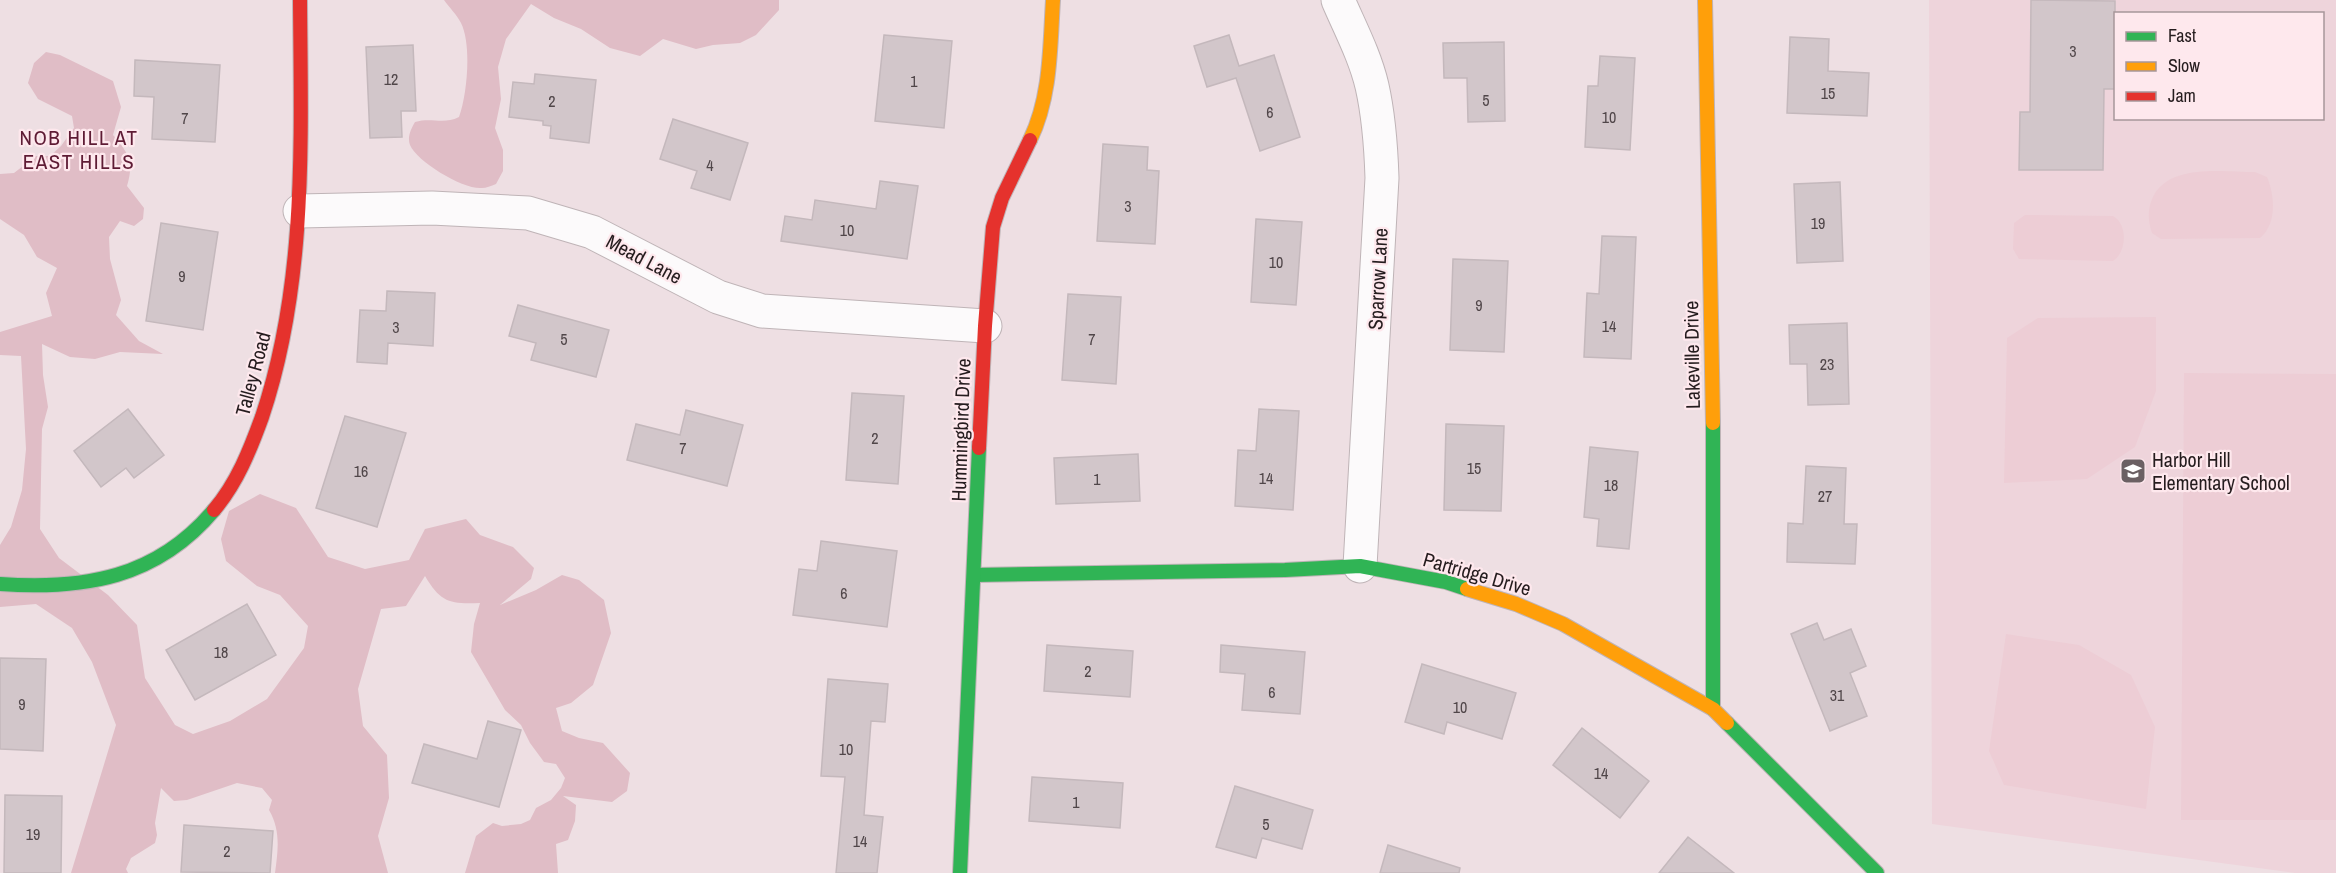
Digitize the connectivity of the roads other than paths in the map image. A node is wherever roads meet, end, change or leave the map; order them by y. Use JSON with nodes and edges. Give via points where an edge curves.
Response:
{"nodes":[{"id":1,"x":300,"y":0,"type":"edge"},
{"id":2,"x":1053,"y":0,"type":"edge"},
{"id":3,"x":1338,"y":0,"type":"edge"},
{"id":4,"x":1706,"y":0,"type":"edge"},
{"id":5,"x":300,"y":211,"type":"junction"},
{"id":6,"x":985,"y":326,"type":"junction"},
{"id":7,"x":1360,"y":566,"type":"junction"},
{"id":8,"x":974,"y":575,"type":"junction"},
{"id":9,"x":0,"y":584,"type":"edge"},
{"id":10,"x":1713,"y":709,"type":"junction"},
{"id":11,"x":960,"y":873,"type":"edge"},
{"id":12,"x":1877,"y":873,"type":"edge"}],
"edges":[{"from":1,"to":5,"type":"street","name":"Talley Road"},
{"from":2,"to":6,"type":"street","name":"Hummingbird Drive","via":[[1043,105],[993,227]]},
{"from":3,"to":7,"type":"street","name":"Sparrow Lane","via":[[1371,84],[1379,123],[1382,178]]},
{"from":4,"to":10,"type":"street","name":"Lakeville Drive","via":[[1714,465]]},
{"from":5,"to":6,"type":"street","name":"Mead Lane","via":[[432,208],[528,213],[592,232],[718,297],[762,311]]},
{"from":5,"to":9,"type":"street","name":"Talley Road","via":[[293,277],[275,375],[235,482],[216,508],[164,552],[115,576],[58,586]]},
{"from":6,"to":8,"type":"street","name":"Hummingbird Drive"},
{"from":7,"to":8,"type":"street","name":"Partridge Drive"},
{"from":7,"to":10,"type":"street","name":"Partridge Drive","via":[[1446,582],[1516,604],[1563,624]]},
{"from":8,"to":11,"type":"street","name":"Hummingbird Drive"},
{"from":10,"to":12,"type":"street","name":"Partridge Drive"}]}
